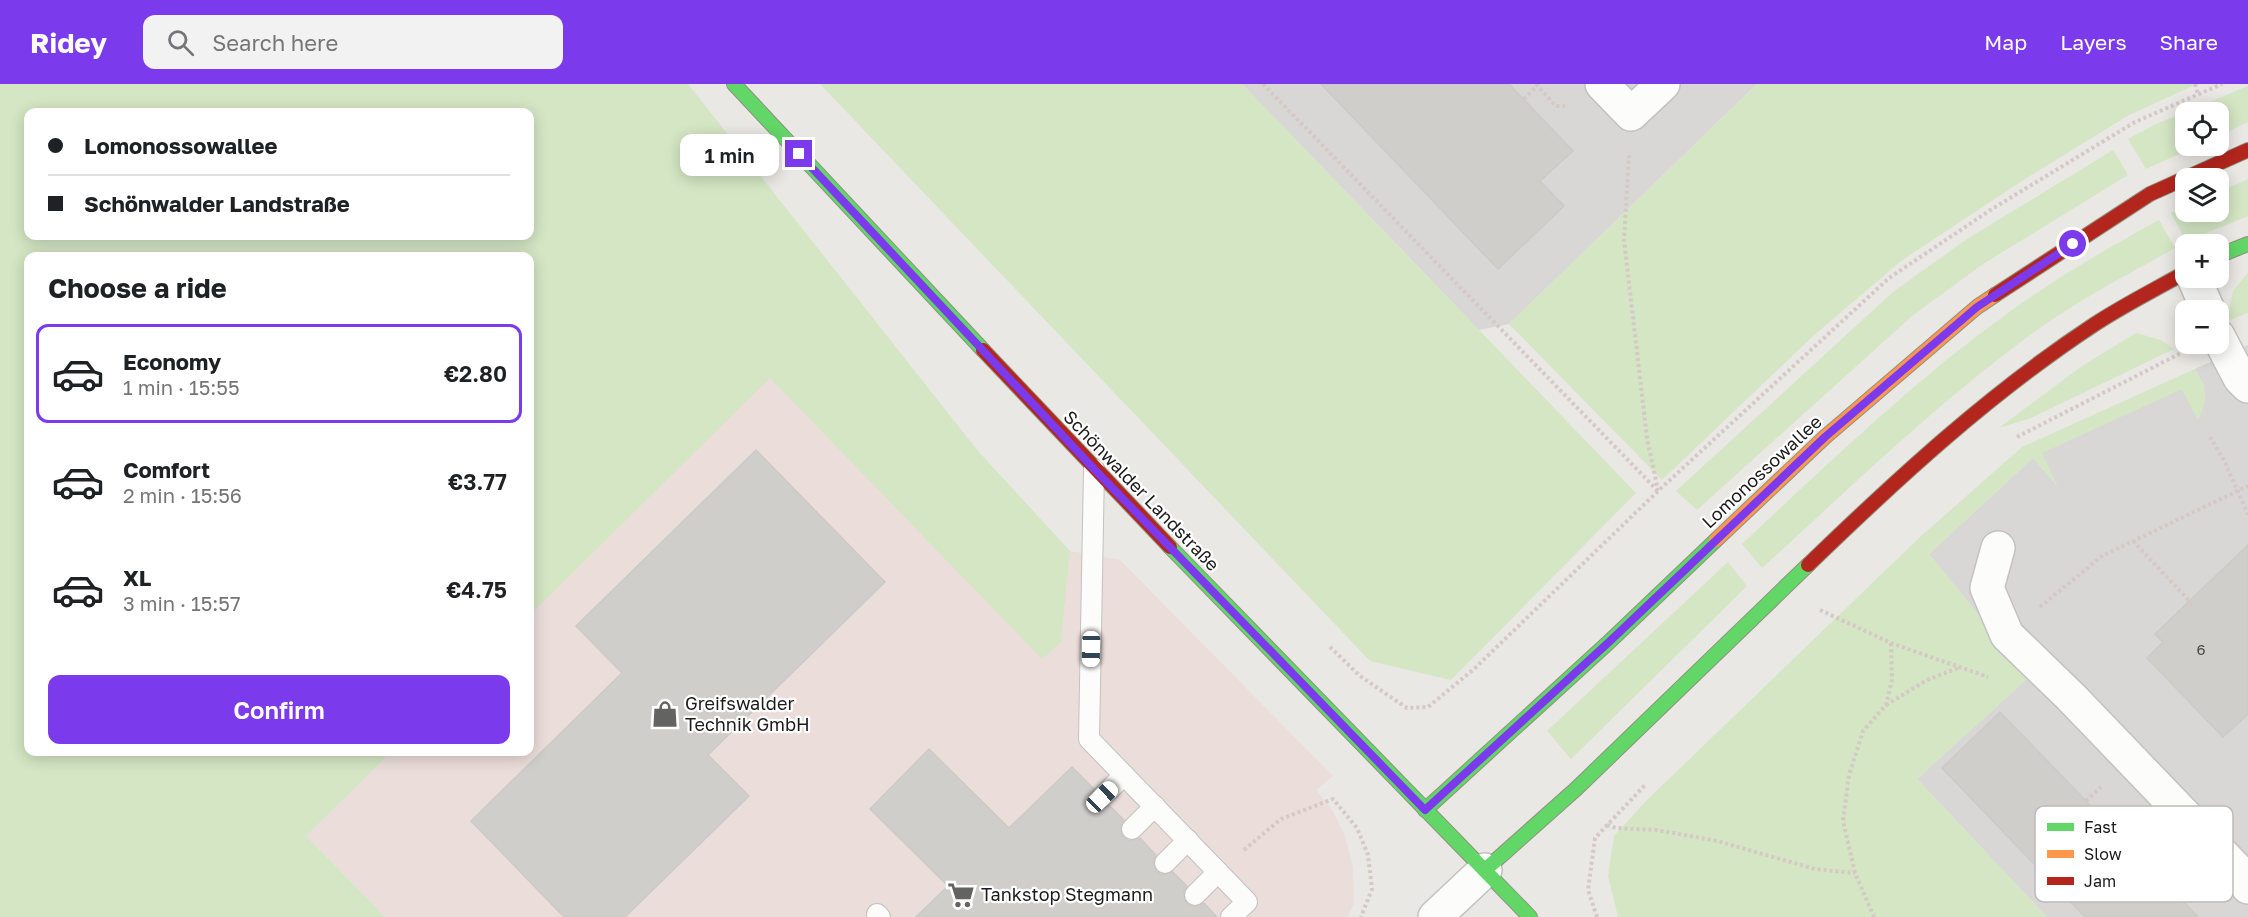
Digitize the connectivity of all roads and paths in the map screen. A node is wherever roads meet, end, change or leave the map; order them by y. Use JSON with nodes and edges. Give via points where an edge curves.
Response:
{"nodes":[{"id":1,"x":734,"y":84,"type":"edge"},
{"id":2,"x":1263,"y":84,"type":"edge"},
{"id":3,"x":1602,"y":84,"type":"edge"},
{"id":4,"x":1664,"y":84,"type":"edge"},
{"id":5,"x":2195,"y":84,"type":"edge"},
{"id":6,"x":2222,"y":84,"type":"edge"},
{"id":7,"x":1537,"y":85,"type":"edge"},
{"id":8,"x":2198,"y":94,"type":"junction"},
{"id":9,"x":1524,"y":99,"type":"dead end"},
{"id":10,"x":1556,"y":106,"type":"dead end"},
{"id":11,"x":1630,"y":114,"type":"junction"},
{"id":12,"x":2248,"y":150,"type":"edge"},
{"id":13,"x":2248,"y":244,"type":"edge"},
{"id":14,"x":2229,"y":252,"type":"edge"},
{"id":15,"x":2175,"y":278,"type":"edge"},
{"id":16,"x":2182,"y":354,"type":"edge"},
{"id":17,"x":2215,"y":354,"type":"edge"},
{"id":18,"x":2248,"y":386,"type":"edge"},
{"id":19,"x":2210,"y":437,"type":"dead end"},
{"id":20,"x":2010,"y":443,"type":"dead end"},
{"id":21,"x":1094,"y":469,"type":"junction"},
{"id":22,"x":2248,"y":486,"type":"edge"},
{"id":23,"x":1658,"y":491,"type":"junction"},
{"id":24,"x":2238,"y":492,"type":"junction"},
{"id":25,"x":2248,"y":515,"type":"edge"},
{"id":26,"x":2133,"y":542,"type":"junction"},
{"id":27,"x":1998,"y":548,"type":"dead end"},
{"id":28,"x":1824,"y":600,"type":"dead end"},
{"id":29,"x":2194,"y":606,"type":"dead end"},
{"id":30,"x":2007,"y":635,"type":"junction"},
{"id":31,"x":1891,"y":643,"type":"junction"},
{"id":32,"x":1327,"y":644,"type":"dead end"},
{"id":33,"x":1959,"y":668,"type":"junction"},
{"id":34,"x":1992,"y":678,"type":"dead end"},
{"id":35,"x":1886,"y":705,"type":"junction"},
{"id":36,"x":1124,"y":775,"type":"junction"},
{"id":37,"x":1647,"y":783,"type":"dead end"},
{"id":38,"x":1102,"y":797,"type":"dead end"},
{"id":39,"x":1155,"y":806,"type":"junction"},
{"id":40,"x":2176,"y":806,"type":"edge"},
{"id":41,"x":1425,"y":810,"type":"junction"},
{"id":42,"x":1606,"y":825,"type":"junction"},
{"id":43,"x":1132,"y":829,"type":"dead end"},
{"id":44,"x":1188,"y":840,"type":"junction"},
{"id":45,"x":1165,"y":863,"type":"dead end"},
{"id":46,"x":2233,"y":866,"type":"edge"},
{"id":47,"x":1485,"y":870,"type":"junction"},
{"id":48,"x":1218,"y":872,"type":"junction"},
{"id":49,"x":1855,"y":873,"type":"junction"},
{"id":50,"x":2248,"y":887,"type":"edge"},
{"id":51,"x":1195,"y":895,"type":"dead end"},
{"id":52,"x":1231,"y":917,"type":"edge"},
{"id":53,"x":1361,"y":917,"type":"edge"},
{"id":54,"x":1434,"y":917,"type":"edge"},
{"id":55,"x":1530,"y":917,"type":"edge"},
{"id":56,"x":1597,"y":917,"type":"edge"},
{"id":57,"x":1874,"y":917,"type":"edge"}],
"edges":[{"from":1,"to":21,"type":"street","name":"Schönwalder Landstraße"},
{"from":2,"to":23,"type":"path"},
{"from":3,"to":11,"type":"street"},
{"from":4,"to":11,"type":"street"},
{"from":5,"to":8,"type":"path"},
{"from":6,"to":8,"type":"path"},
{"from":7,"to":9,"type":"path"},
{"from":7,"to":10,"type":"path"},
{"from":8,"to":23,"type":"path","via":[[2135,122],[1888,278]]},
{"from":11,"to":23,"type":"path","via":[[1624,240],[1647,438]]},
{"from":12,"to":41,"type":"street","name":"Lomonossowallee","via":[[2150,194],[1977,307],[1825,437]]},
{"from":13,"to":14,"type":"street"},
{"from":15,"to":47,"type":"street","via":[[2096,322],[1935,446],[1576,789]]},
{"from":16,"to":20,"type":"path"},
{"from":17,"to":18,"type":"street"},
{"from":19,"to":24,"type":"path"},
{"from":21,"to":36,"type":"lane","via":[[1089,739]]},
{"from":21,"to":41,"type":"street","name":"Schönwalder Landstraße"},
{"from":22,"to":24,"type":"path"},
{"from":23,"to":32,"type":"path","via":[[1474,669],[1428,707],[1407,708],[1359,676]]},
{"from":24,"to":25,"type":"path"},
{"from":24,"to":26,"type":"path"},
{"from":26,"to":29,"type":"path"},
{"from":26,"to":30,"type":"path","via":[[2102,556]]},
{"from":27,"to":30,"type":"street","via":[[1987,588]]},
{"from":28,"to":31,"type":"path","via":[[1816,608]]},
{"from":30,"to":40,"type":"street"},
{"from":31,"to":33,"type":"path"},
{"from":31,"to":35,"type":"path","via":[[1892,680]]},
{"from":33,"to":34,"type":"path"},
{"from":33,"to":35,"type":"path","via":[[1927,680]]},
{"from":35,"to":49,"type":"path","via":[[1863,731],[1849,775],[1843,821]]},
{"from":36,"to":38,"type":"lane"},
{"from":36,"to":39,"type":"lane"},
{"from":37,"to":42,"type":"path"},
{"from":39,"to":43,"type":"lane"},
{"from":39,"to":44,"type":"lane"},
{"from":41,"to":47,"type":"street","name":"Schönwalder Landstraße"},
{"from":42,"to":49,"type":"path","via":[[1717,841],[1815,869]]},
{"from":42,"to":56,"type":"path","via":[[1594,838],[1587,890]]},
{"from":44,"to":45,"type":"lane"},
{"from":44,"to":48,"type":"lane"},
{"from":46,"to":50,"type":"street"},
{"from":47,"to":54,"type":"street"},
{"from":47,"to":55,"type":"street","name":"Schönwalder Landstraße"},
{"from":48,"to":51,"type":"lane"},
{"from":48,"to":52,"type":"lane","via":[[1247,902]]},
{"from":48,"to":53,"type":"path","via":[[1281,819],[1333,800],[1357,828],[1368,855],[1372,889]]},
{"from":49,"to":57,"type":"path"}]}
